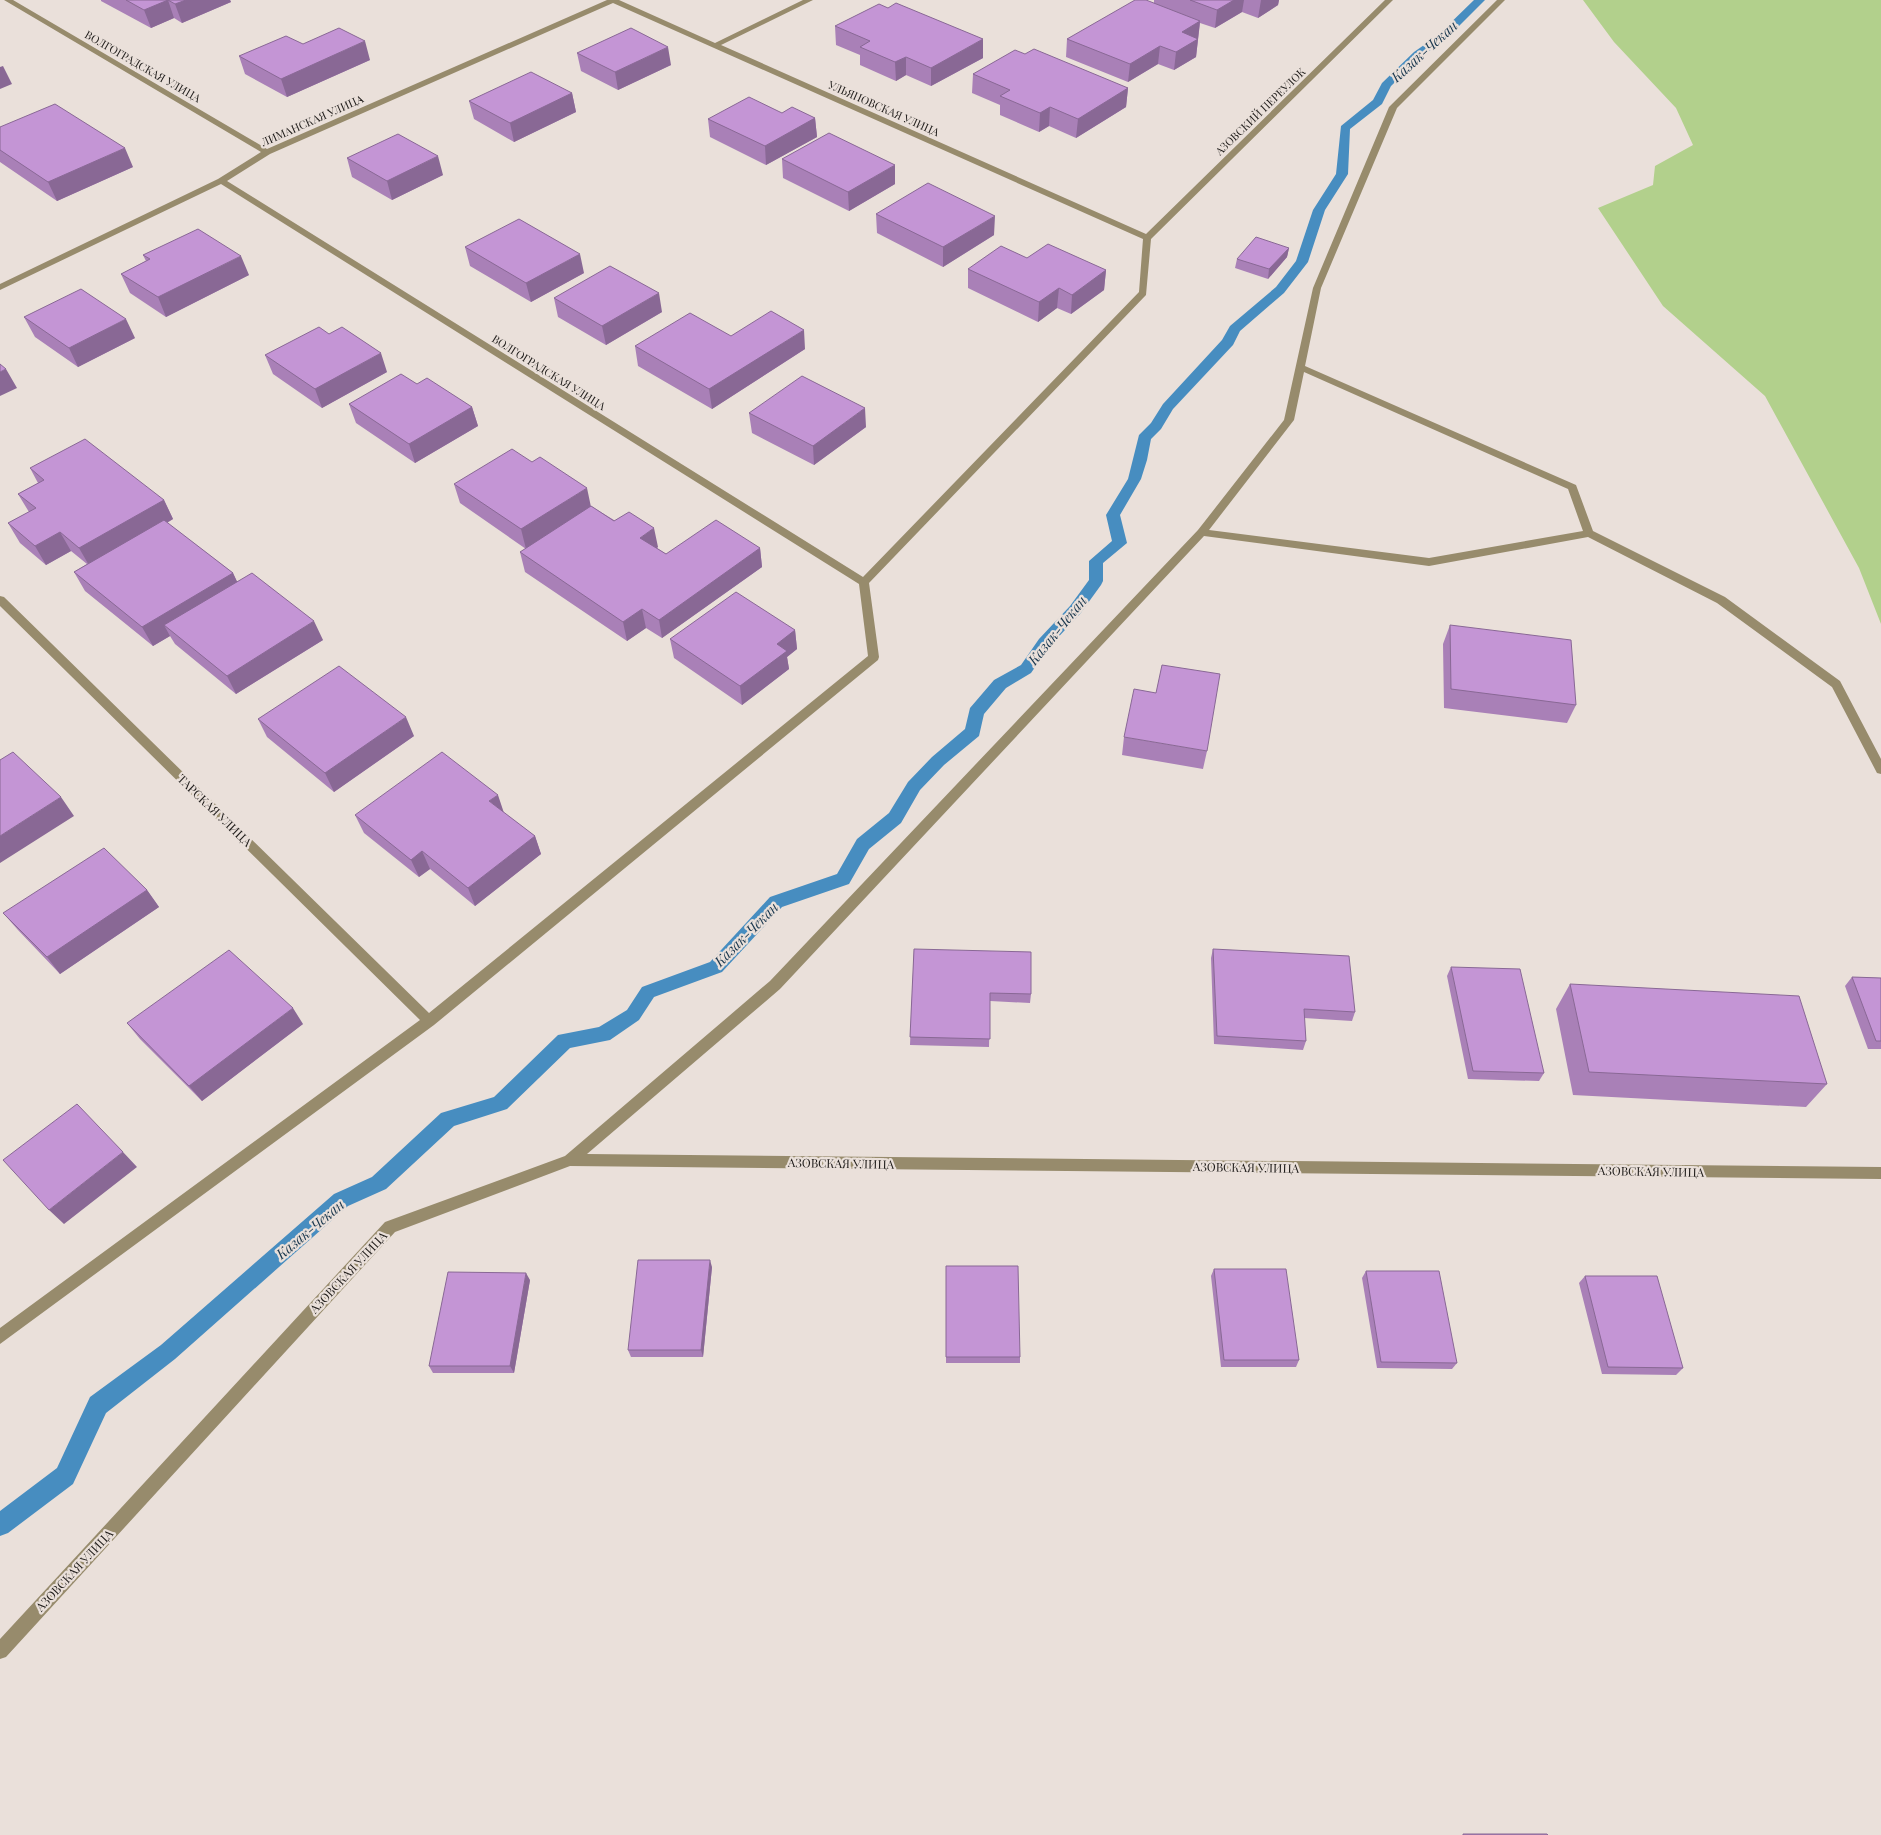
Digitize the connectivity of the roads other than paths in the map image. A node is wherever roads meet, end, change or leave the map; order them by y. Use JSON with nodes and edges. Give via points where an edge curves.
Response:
{"nodes":[{"id":1,"x":8,"y":0,"type":"edge"},
{"id":2,"x":613,"y":0,"type":"edge"},
{"id":3,"x":809,"y":0,"type":"edge"},
{"id":4,"x":1389,"y":0,"type":"edge"},
{"id":5,"x":1501,"y":0,"type":"edge"},
{"id":6,"x":716,"y":45,"type":"junction"},
{"id":7,"x":268,"y":152,"type":"junction"},
{"id":8,"x":221,"y":181,"type":"junction"},
{"id":9,"x":1147,"y":238,"type":"junction"},
{"id":10,"x":0,"y":287,"type":"edge"},
{"id":11,"x":1300,"y":367,"type":"junction"},
{"id":12,"x":1202,"y":532,"type":"junction"},
{"id":13,"x":1589,"y":534,"type":"junction"},
{"id":14,"x":864,"y":582,"type":"junction"},
{"id":15,"x":0,"y":600,"type":"edge"},
{"id":16,"x":1881,"y":770,"type":"edge"},
{"id":17,"x":429,"y":1021,"type":"junction"},
{"id":18,"x":570,"y":1160,"type":"junction"},
{"id":19,"x":1881,"y":1173,"type":"edge"},
{"id":20,"x":0,"y":1337,"type":"edge"},
{"id":21,"x":0,"y":1651,"type":"edge"}],
"edges":[{"from":1,"to":7,"type":"street","name":"ВОЛГОГРАДСКАЯ УЛИЦА"},
{"from":2,"to":6,"type":"street","name":"УЛЬЯНОВСКАЯ УЛИЦА"},
{"from":2,"to":7,"type":"street","name":"ЛИМАНСКАЯ УЛИЦА"},
{"from":3,"to":6,"type":"street"},
{"from":4,"to":9,"type":"street","name":"АЗОВСКИЙ ПЕРЕУЛОК"},
{"from":5,"to":11,"type":"street","via":[[1393,107],[1317,288]]},
{"from":6,"to":9,"type":"street","name":"УЛЬЯНОВСКАЯ УЛИЦА"},
{"from":7,"to":8,"type":"street","name":"ЛИМАНСКАЯ УЛИЦА"},
{"from":8,"to":10,"type":"street","name":"ЛИМАНСКАЯ УЛИЦА"},
{"from":8,"to":14,"type":"street","name":"ВОЛГОГРАДСКАЯ УЛИЦА"},
{"from":9,"to":14,"type":"street","via":[[1143,293]]},
{"from":11,"to":12,"type":"street","via":[[1289,420]]},
{"from":11,"to":13,"type":"street","via":[[1572,487]]},
{"from":12,"to":13,"type":"street","via":[[1428,562]]},
{"from":12,"to":18,"type":"street","via":[[775,985]]},
{"from":13,"to":16,"type":"street","via":[[1721,600],[1836,684]]},
{"from":14,"to":17,"type":"street","via":[[874,657]]},
{"from":15,"to":17,"type":"street","name":"ТАРСКАЯ УЛИЦА"},
{"from":17,"to":20,"type":"street"},
{"from":18,"to":19,"type":"street","name":"АЗОВСКАЯ УЛИЦА"},
{"from":18,"to":21,"type":"street","name":"АЗОВСКАЯ УЛИЦА","via":[[390,1226]]}]}
